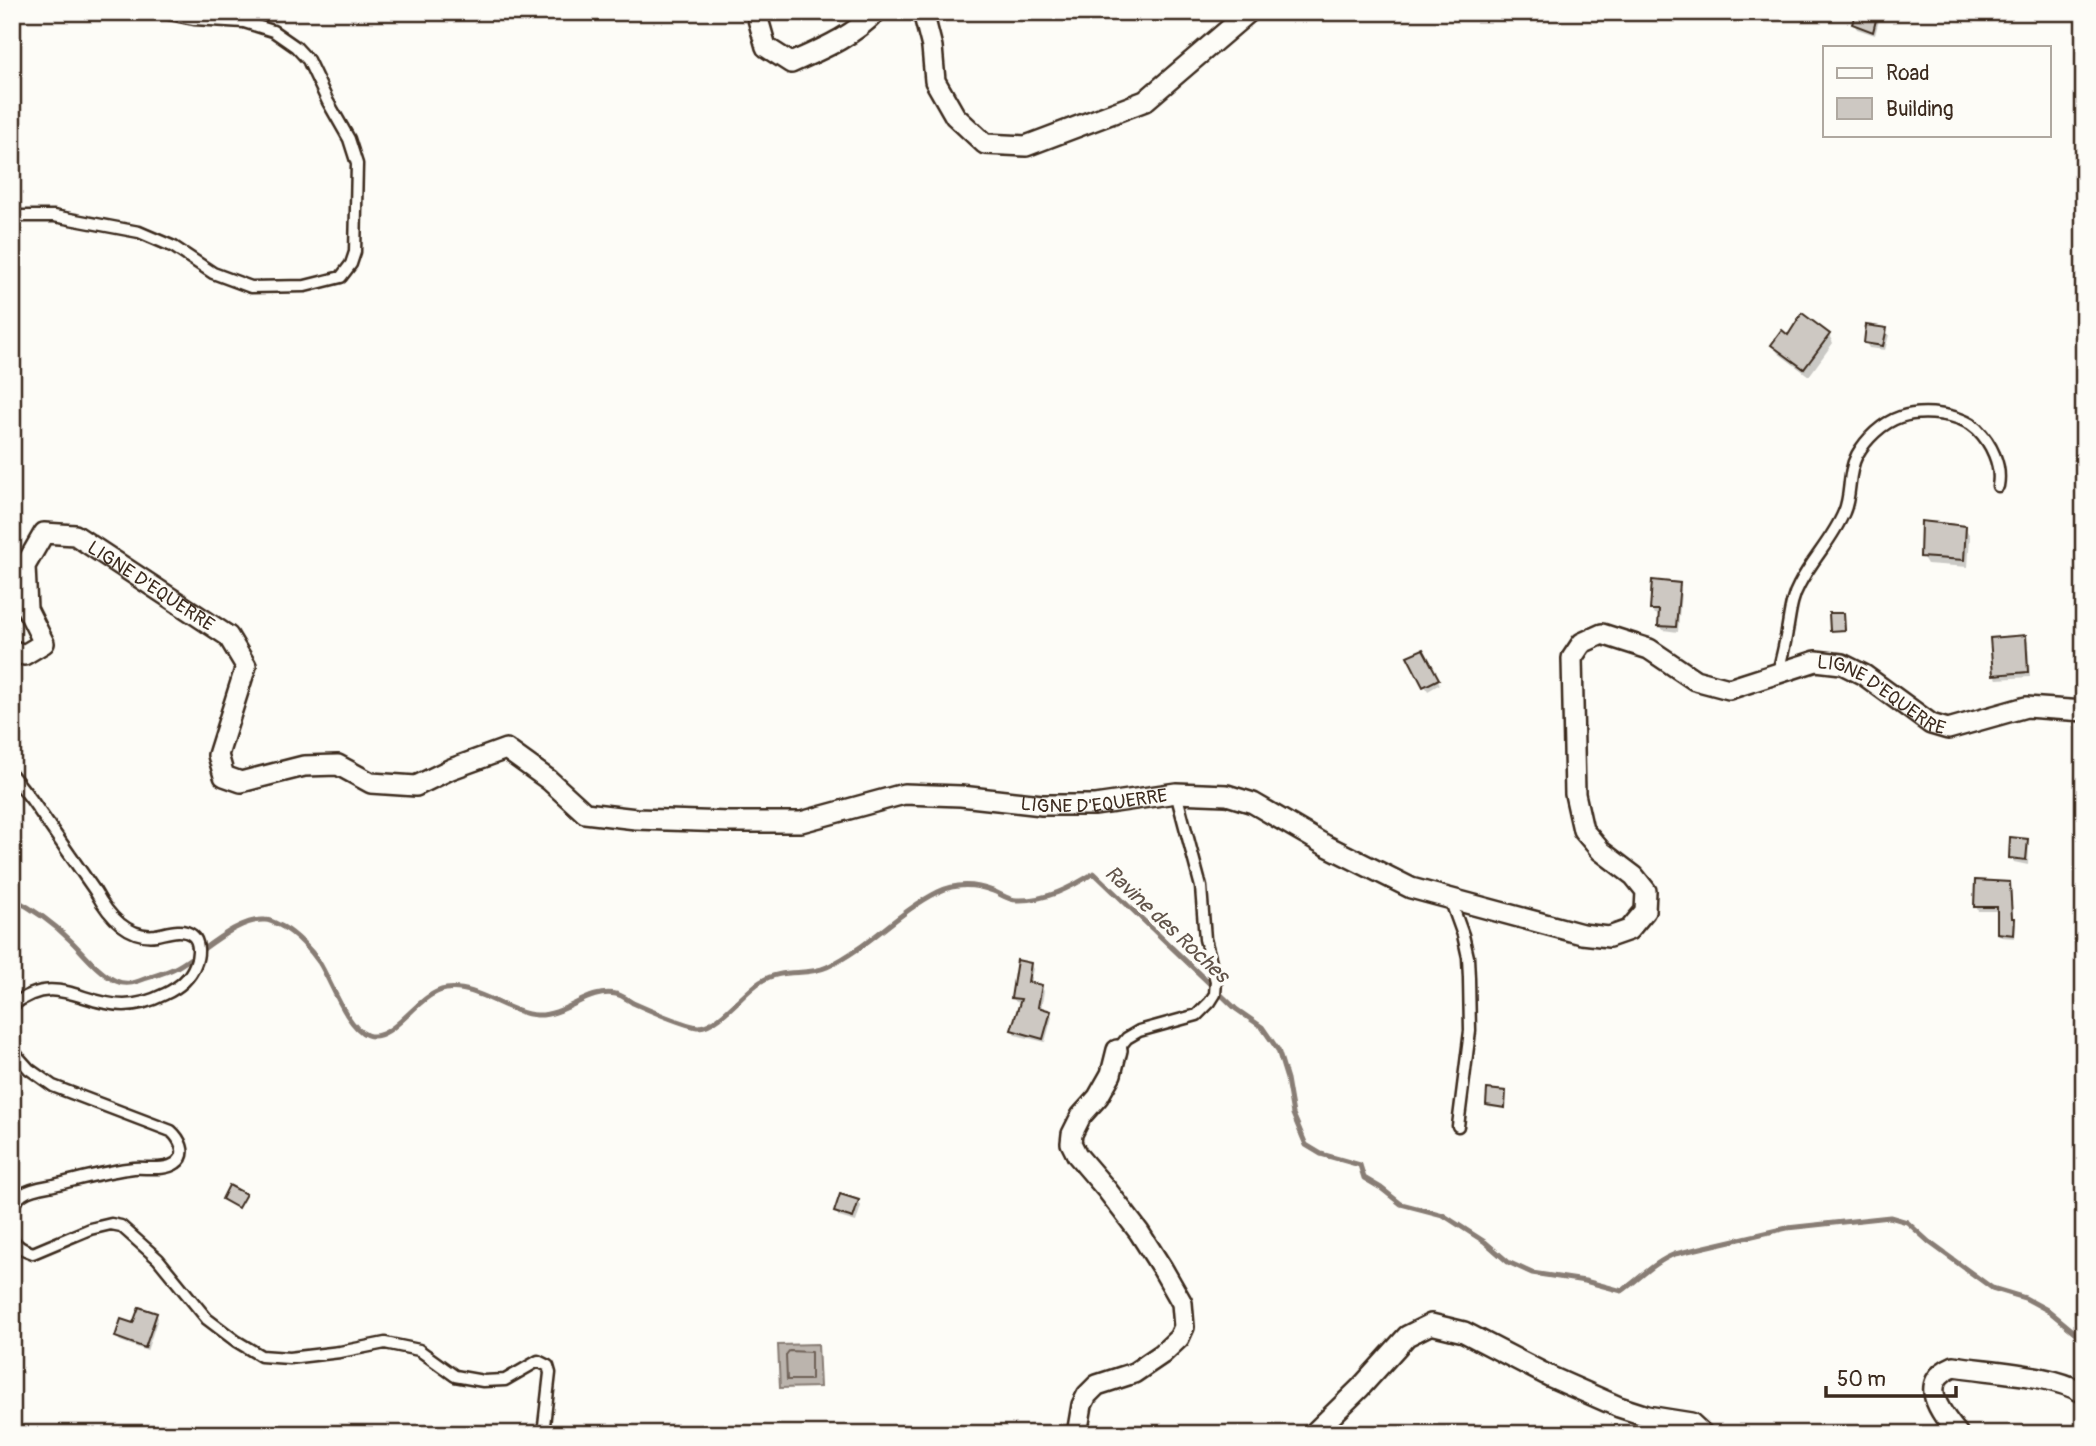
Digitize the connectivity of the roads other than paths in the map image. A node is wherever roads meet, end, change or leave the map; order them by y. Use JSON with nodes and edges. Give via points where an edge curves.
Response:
{"nodes":[{"id":1,"x":159,"y":12,"type":"edge"},
{"id":2,"x":756,"y":12,"type":"edge"},
{"id":3,"x":876,"y":12,"type":"edge"},
{"id":4,"x":923,"y":12,"type":"edge"},
{"id":5,"x":1249,"y":12,"type":"edge"},
{"id":6,"x":12,"y":216,"type":"edge"},
{"id":7,"x":1998,"y":486,"type":"dead end"},
{"id":8,"x":12,"y":650,"type":"edge"},
{"id":9,"x":1778,"y":674,"type":"junction"},
{"id":10,"x":2084,"y":711,"type":"edge"},
{"id":11,"x":12,"y":775,"type":"edge"},
{"id":12,"x":1175,"y":793,"type":"junction"},
{"id":13,"x":1449,"y":898,"type":"junction"},
{"id":14,"x":12,"y":1006,"type":"edge"},
{"id":15,"x":12,"y":1050,"type":"edge"},
{"id":16,"x":1117,"y":1050,"type":"joint"},
{"id":17,"x":1458,"y":1126,"type":"dead end"},
{"id":18,"x":12,"y":1205,"type":"edge"},
{"id":19,"x":12,"y":1238,"type":"edge"},
{"id":20,"x":2084,"y":1393,"type":"edge"},
{"id":21,"x":543,"y":1434,"type":"edge"},
{"id":22,"x":1077,"y":1434,"type":"edge"},
{"id":23,"x":1313,"y":1434,"type":"edge"},
{"id":24,"x":1703,"y":1434,"type":"edge"},
{"id":25,"x":1958,"y":1434,"type":"edge"}],
"edges":[{"from":1,"to":6,"type":"lane","via":[[244,22],[273,31],[308,60],[358,164],[351,264],[341,277],[305,286],[251,287],[139,232],[54,216]]},
{"from":2,"to":3,"type":"street","via":[[766,47],[791,63],[835,44]]},
{"from":4,"to":5,"type":"street","via":[[935,81],[955,116],[985,144],[1026,146],[1145,101]]},
{"from":7,"to":9,"type":"lane","via":[[2001,474],[1995,458],[1986,438],[1972,424],[1944,413],[1901,416],[1882,427],[1856,458],[1845,510],[1797,587]]},
{"from":8,"to":12,"type":"street","name":"LIGNE D'EQUERRE","via":[[24,655],[44,643],[27,609],[25,566],[44,533],[75,534],[228,636],[246,666],[218,755],[224,776],[241,782],[304,766],[338,765],[370,783],[416,786],[506,749],[585,813],[636,819],[801,822],[904,794],[1095,805]]},
{"from":9,"to":10,"type":"street","name":"LIGNE D'EQUERRE","via":[[1816,661],[1842,664],[1931,724],[1948,729],[2026,707]]},
{"from":9,"to":13,"type":"street","name":"LIGNE D'EQUERRE","via":[[1729,689],[1695,680],[1637,645],[1602,635],[1582,643],[1572,657],[1575,794],[1583,830],[1646,891],[1645,911],[1629,930],[1609,937]]},
{"from":11,"to":14,"type":"lane","via":[[114,919],[139,934],[183,931],[192,935],[198,958],[184,981],[150,1001],[124,1005],[56,990],[39,991]]},
{"from":12,"to":13,"type":"street","name":"LIGNE D'EQUERRE","via":[[1227,795],[1253,803],[1411,888]]},
{"from":12,"to":16,"type":"lane","via":[[1201,887],[1215,994],[1197,1015],[1139,1031]]},
{"from":13,"to":17,"type":"lane","via":[[1463,935],[1468,967],[1470,1031]]},
{"from":15,"to":18,"type":"lane","via":[[53,1086],[171,1131],[182,1150],[176,1163],[166,1167],[134,1168],[34,1189]]},
{"from":16,"to":22,"type":"street","via":[[1111,1074],[1081,1116],[1071,1143],[1163,1268],[1182,1303],[1184,1327],[1162,1354],[1134,1373],[1097,1385],[1082,1405]]},
{"from":19,"to":21,"type":"lane","via":[[33,1253],[90,1229],[121,1226],[158,1259],[207,1319],[261,1356],[289,1358],[385,1343],[419,1350],[455,1376],[483,1381],[505,1380],[538,1362],[548,1366],[550,1373]]},
{"from":20,"to":25,"type":"street","via":[[2046,1380],[1954,1366],[1942,1371],[1934,1382],[1933,1396]]},
{"from":23,"to":24,"type":"street","via":[[1407,1336],[1431,1324],[1464,1332],[1550,1377],[1619,1406],[1691,1423]]}]}
